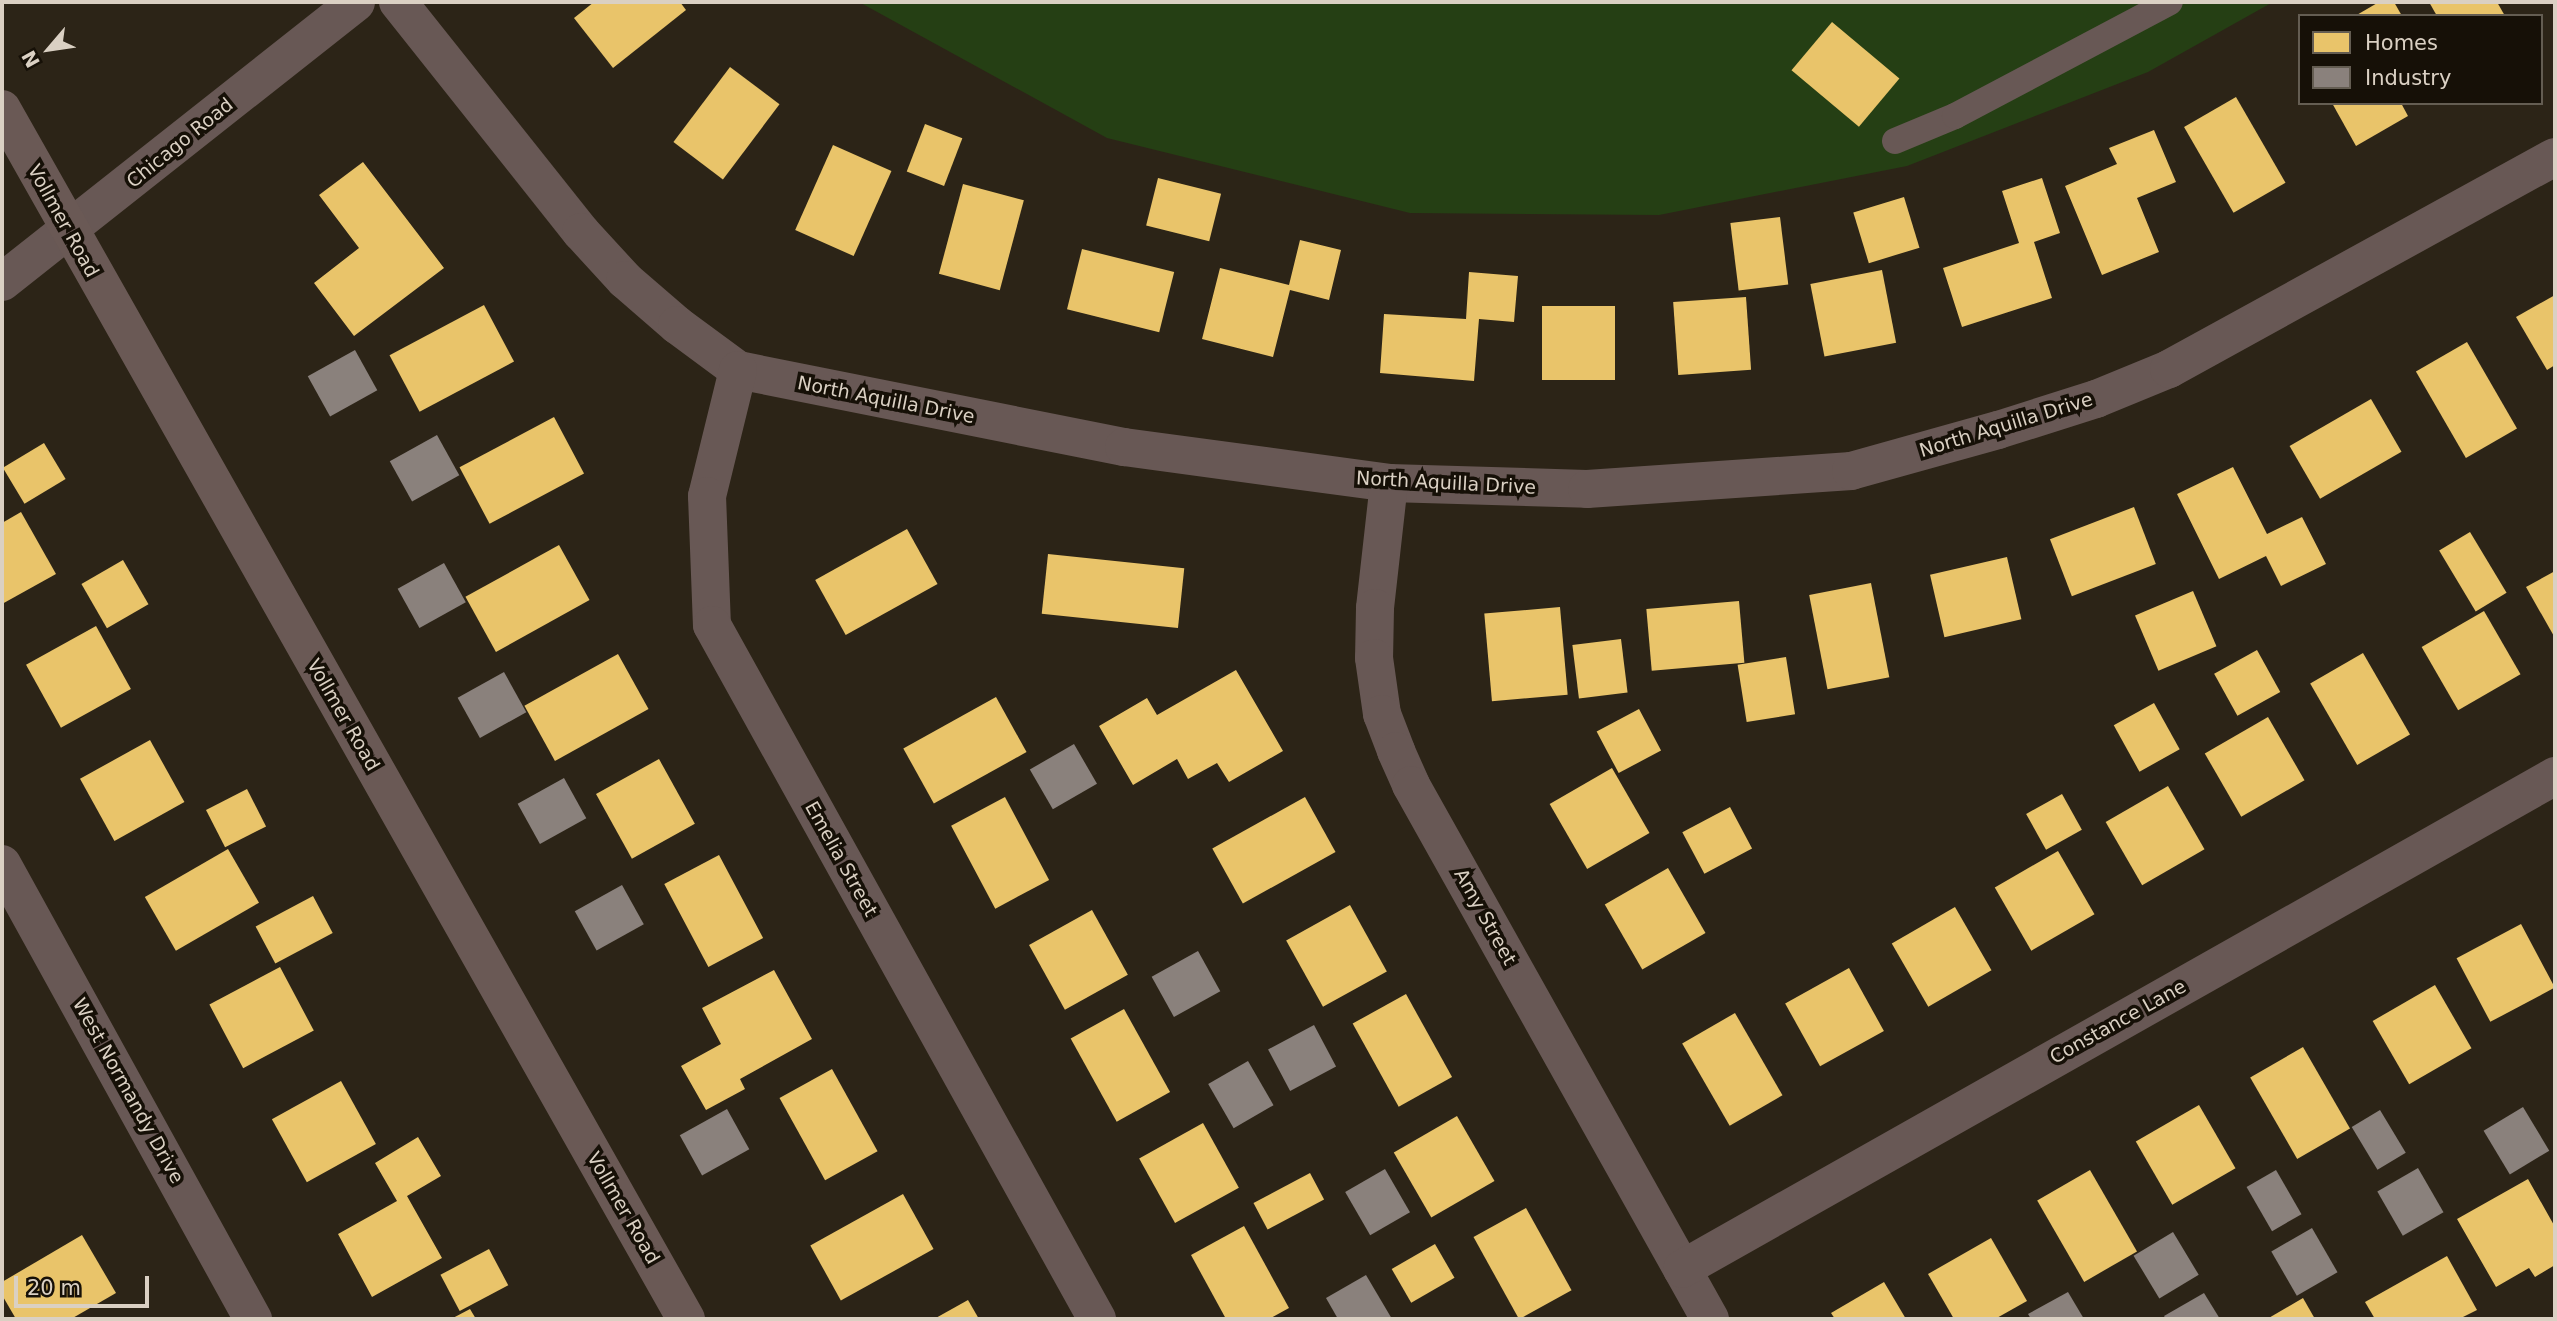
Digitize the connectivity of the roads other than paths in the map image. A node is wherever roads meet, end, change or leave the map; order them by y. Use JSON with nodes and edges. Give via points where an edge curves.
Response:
{"nodes":[{"id":1,"x":356,"y":2,"type":"edge"},
{"id":2,"x":398,"y":2,"type":"edge"},
{"id":3,"x":2170,"y":2,"type":"edge"},
{"id":4,"x":2,"y":109,"type":"edge"},
{"id":5,"x":1895,"y":141,"type":"dead end"},
{"id":6,"x":2555,"y":157,"type":"edge"},
{"id":7,"x":68,"y":232,"type":"junction"},
{"id":8,"x":2,"y":282,"type":"edge"},
{"id":9,"x":738,"y":370,"type":"junction"},
{"id":10,"x":1390,"y":483,"type":"junction"},
{"id":11,"x":2555,"y":776,"type":"edge"},
{"id":12,"x":2,"y":864,"type":"edge"},
{"id":13,"x":1682,"y":1269,"type":"junction"},
{"id":14,"x":253,"y":1319,"type":"edge"},
{"id":15,"x":686,"y":1319,"type":"edge"},
{"id":16,"x":1097,"y":1319,"type":"edge"},
{"id":17,"x":1710,"y":1319,"type":"edge"}],
"edges":[{"from":1,"to":7,"type":"street","name":"Chicago Road"},
{"from":2,"to":9,"type":"street","name":"North Aquilla Drive","via":[[581,232],[625,280]]},
{"from":3,"to":5,"type":"lane","via":[[1955,116]]},
{"from":4,"to":7,"type":"main road","name":"Vollmer Road"},
{"from":6,"to":10,"type":"street","name":"North Aquilla Drive","via":[[2169,369],[2096,399],[1998,430],[1851,471],[1587,489]]},
{"from":7,"to":8,"type":"street","name":"Chicago Road"},
{"from":7,"to":15,"type":"main road","name":"Vollmer Road"},
{"from":9,"to":10,"type":"street","name":"North Aquilla Drive","via":[[1124,447]]},
{"from":9,"to":16,"type":"street","name":"Emelia Street","via":[[707,496],[712,625]]},
{"from":10,"to":13,"type":"street","name":"Amy Street","via":[[1375,608],[1374,658],[1387,727],[1411,785]]},
{"from":11,"to":13,"type":"street","name":"Constance Lane"},
{"from":12,"to":14,"type":"street","name":"West Normandy Drive"},
{"from":13,"to":17,"type":"street","name":"Amy Street"}]}
